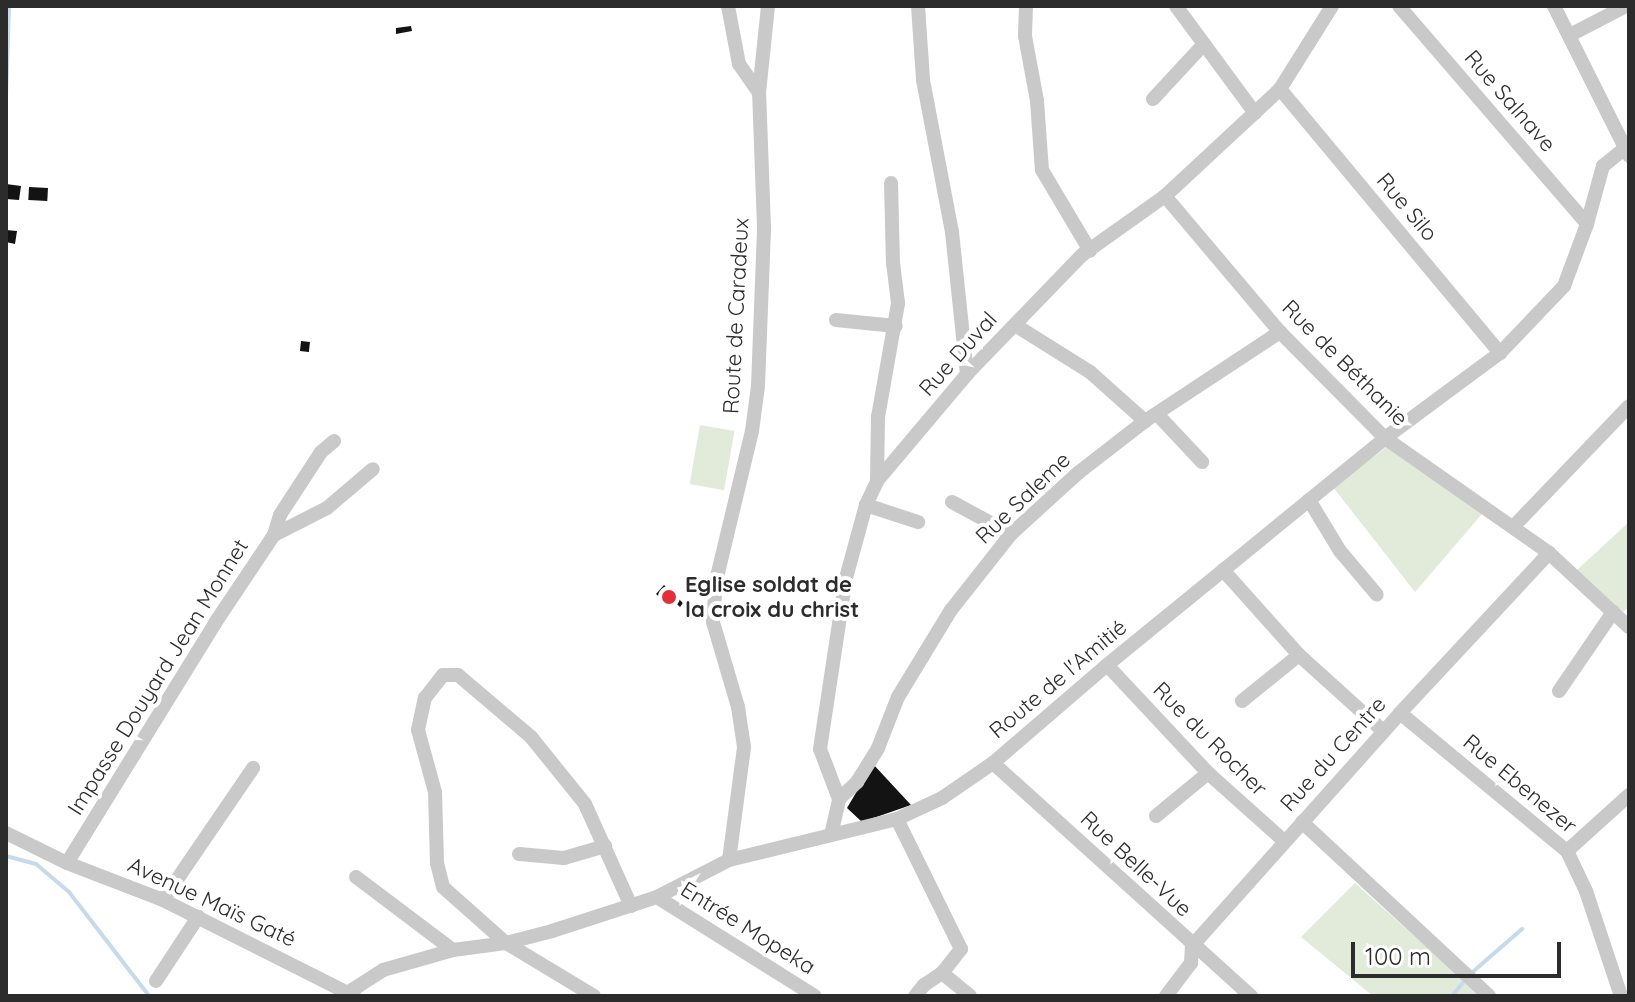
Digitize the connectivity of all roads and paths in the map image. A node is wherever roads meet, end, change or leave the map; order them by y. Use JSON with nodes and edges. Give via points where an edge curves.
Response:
{"nodes":[{"id":1,"x":728,"y":6,"type":"edge"},
{"id":2,"x":768,"y":6,"type":"edge"},
{"id":3,"x":918,"y":6,"type":"edge"},
{"id":4,"x":1026,"y":6,"type":"edge"},
{"id":5,"x":1176,"y":6,"type":"edge"},
{"id":6,"x":1332,"y":6,"type":"edge"},
{"id":7,"x":1399,"y":6,"type":"edge"},
{"id":8,"x":1554,"y":6,"type":"edge"},
{"id":9,"x":1626,"y":6,"type":"edge"},
{"id":10,"x":1570,"y":35,"type":"junction"},
{"id":11,"x":1204,"y":44,"type":"junction"},
{"id":12,"x":1280,"y":89,"type":"junction"},
{"id":13,"x":759,"y":93,"type":"junction"},
{"id":14,"x":1153,"y":99,"type":"dead end"},
{"id":15,"x":1255,"y":113,"type":"junction"},
{"id":16,"x":1627,"y":153,"type":"edge"},
{"id":17,"x":891,"y":183,"type":"dead end"},
{"id":18,"x":1165,"y":196,"type":"junction"},
{"id":19,"x":1587,"y":224,"type":"junction"},
{"id":20,"x":1090,"y":251,"type":"junction"},
{"id":21,"x":836,"y":320,"type":"dead end"},
{"id":22,"x":1015,"y":325,"type":"junction"},
{"id":23,"x":896,"y":326,"type":"junction"},
{"id":24,"x":1280,"y":332,"type":"junction"},
{"id":25,"x":1500,"y":353,"type":"junction"},
{"id":26,"x":967,"y":374,"type":"junction"},
{"id":27,"x":1629,"y":406,"type":"edge"},
{"id":28,"x":1151,"y":417,"type":"junction"},
{"id":29,"x":1385,"y":438,"type":"junction"},
{"id":30,"x":334,"y":441,"type":"dead end"},
{"id":31,"x":1202,"y":462,"type":"dead end"},
{"id":32,"x":373,"y":469,"type":"dead end"},
{"id":33,"x":877,"y":481,"type":"junction"},
{"id":34,"x":1309,"y":500,"type":"junction"},
{"id":35,"x":952,"y":502,"type":"dead end"},
{"id":36,"x":866,"y":505,"type":"junction"},
{"id":37,"x":918,"y":522,"type":"dead end"},
{"id":38,"x":1514,"y":526,"type":"junction"},
{"id":39,"x":1011,"y":534,"type":"junction"},
{"id":40,"x":274,"y":535,"type":"junction"},
{"id":41,"x":1549,"y":553,"type":"junction"},
{"id":42,"x":1223,"y":570,"type":"junction"},
{"id":43,"x":1377,"y":595,"type":"dead end"},
{"id":44,"x":1624,"y":620,"type":"edge"},
{"id":45,"x":1299,"y":655,"type":"junction"},
{"id":46,"x":1107,"y":665,"type":"junction"},
{"id":47,"x":1559,"y":691,"type":"dead end"},
{"id":48,"x":1242,"y":701,"type":"dead end"},
{"id":49,"x":1400,"y":713,"type":"junction"},
{"id":50,"x":1383,"y":731,"type":"junction"},
{"id":51,"x":993,"y":763,"type":"junction"},
{"id":52,"x":253,"y":768,"type":"dead end"},
{"id":53,"x":1208,"y":773,"type":"junction"},
{"id":54,"x":1629,"y":795,"type":"edge"},
{"id":55,"x":839,"y":799,"type":"junction"},
{"id":56,"x":1156,"y":816,"type":"dead end"},
{"id":57,"x":897,"y":819,"type":"junction"},
{"id":58,"x":1302,"y":822,"type":"junction"},
{"id":59,"x":6,"y":833,"type":"edge"},
{"id":60,"x":831,"y":835,"type":"junction"},
{"id":61,"x":1284,"y":841,"type":"junction"},
{"id":62,"x":605,"y":846,"type":"junction"},
{"id":63,"x":1567,"y":851,"type":"junction"},
{"id":64,"x":519,"y":854,"type":"dead end"},
{"id":65,"x":729,"y":860,"type":"junction"},
{"id":66,"x":67,"y":863,"type":"junction"},
{"id":67,"x":356,"y":877,"type":"dead end"},
{"id":68,"x":657,"y":897,"type":"junction"},
{"id":69,"x":163,"y":900,"type":"junction"},
{"id":70,"x":631,"y":906,"type":"junction"},
{"id":71,"x":198,"y":917,"type":"junction"},
{"id":72,"x":506,"y":943,"type":"junction"},
{"id":73,"x":1192,"y":946,"type":"junction"},
{"id":74,"x":453,"y":950,"type":"junction"},
{"id":75,"x":942,"y":973,"type":"junction"},
{"id":76,"x":156,"y":981,"type":"dead end"},
{"id":77,"x":351,"y":994,"type":"edge"},
{"id":78,"x":594,"y":996,"type":"edge"},
{"id":79,"x":815,"y":996,"type":"edge"},
{"id":80,"x":915,"y":996,"type":"edge"},
{"id":81,"x":970,"y":996,"type":"edge"},
{"id":82,"x":1166,"y":996,"type":"edge"},
{"id":83,"x":1251,"y":996,"type":"edge"},
{"id":84,"x":1489,"y":996,"type":"edge"},
{"id":85,"x":1621,"y":996,"type":"edge"}],
"edges":[{"from":1,"to":13,"type":"street","via":[[739,64]]},
{"from":2,"to":13,"type":"street","name":"Route de Caradeux"},
{"from":3,"to":26,"type":"street","via":[[923,80],[952,232]]},
{"from":4,"to":20,"type":"street","via":[[1042,170]]},
{"from":5,"to":11,"type":"street"},
{"from":6,"to":12,"type":"street","name":"Rue Duval"},
{"from":7,"to":19,"type":"street","name":"Rue Salnave"},
{"from":8,"to":10,"type":"street"},
{"from":9,"to":10,"type":"street"},
{"from":10,"to":16,"type":"street"},
{"from":11,"to":14,"type":"street"},
{"from":11,"to":15,"type":"street"},
{"from":12,"to":15,"type":"street","name":"Rue Duval"},
{"from":12,"to":25,"type":"street","name":"Rue Silo"},
{"from":13,"to":65,"type":"street","name":"Route de Caradeux","via":[[764,227],[758,386],[716,581],[713,622],[744,747]]},
{"from":15,"to":18,"type":"street","name":"Rue Duval"},
{"from":16,"to":19,"type":"street","name":"Route de l'Amitié","via":[[1603,166]]},
{"from":17,"to":23,"type":"street"},
{"from":18,"to":20,"type":"street","name":"Rue Duval"},
{"from":18,"to":24,"type":"street","name":"Rue de Béthanie"},
{"from":19,"to":25,"type":"street","name":"Route de l'Amitié","via":[[1564,286]]},
{"from":20,"to":22,"type":"street","name":"Rue Duval"},
{"from":21,"to":23,"type":"street"},
{"from":22,"to":26,"type":"street","name":"Rue Duval"},
{"from":22,"to":28,"type":"street"},
{"from":23,"to":33,"type":"street","via":[[878,417]]},
{"from":24,"to":28,"type":"street","name":"Rue Saleme"},
{"from":24,"to":29,"type":"street","name":"Rue de Béthanie"},
{"from":25,"to":29,"type":"street","name":"Route de l'Amitié"},
{"from":26,"to":33,"type":"street","name":"Rue Duval"},
{"from":27,"to":38,"type":"street"},
{"from":28,"to":31,"type":"street"},
{"from":28,"to":39,"type":"street","name":"Rue Saleme"},
{"from":29,"to":34,"type":"street","name":"Route de l'Amitié"},
{"from":29,"to":38,"type":"street","name":"Rue de Béthanie"},
{"from":30,"to":40,"type":"street","via":[[321,452],[280,515]]},
{"from":32,"to":40,"type":"street","name":"Impasse Douyard Jean Monnet","via":[[327,508]]},
{"from":33,"to":36,"type":"street","name":"Rue Duval"},
{"from":34,"to":42,"type":"street","name":"Route de l'Amitié"},
{"from":34,"to":43,"type":"street","via":[[1340,551]]},
{"from":35,"to":39,"type":"street"},
{"from":36,"to":37,"type":"street"},
{"from":36,"to":55,"type":"street","name":"Rue Duval","via":[[846,578],[820,749]]},
{"from":38,"to":41,"type":"street","name":"Rue de Béthanie"},
{"from":39,"to":55,"type":"street","name":"Rue Saleme","via":[[951,610],[898,697],[878,748]]},
{"from":40,"to":66,"type":"street","name":"Impasse Douyard Jean Monnet"},
{"from":41,"to":44,"type":"street","name":"Rue de Béthanie"},
{"from":41,"to":49,"type":"street","name":"Rue du Centre"},
{"from":42,"to":45,"type":"street"},
{"from":42,"to":46,"type":"street","name":"Route de l'Amitié"},
{"from":44,"to":47,"type":"street"},
{"from":45,"to":48,"type":"street"},
{"from":45,"to":50,"type":"street"},
{"from":46,"to":51,"type":"street","name":"Route de l'Amitié"},
{"from":46,"to":53,"type":"street","name":"Rue du Rocher"},
{"from":49,"to":50,"type":"street","name":"Rue du Centre"},
{"from":49,"to":63,"type":"street","name":"Rue Ebenezer"},
{"from":50,"to":58,"type":"street","name":"Rue du Centre"},
{"from":51,"to":57,"type":"street","name":"Route de l'Amitié","via":[[942,798]]},
{"from":51,"to":73,"type":"street","name":"Rue Belle-Vue"},
{"from":52,"to":69,"type":"street"},
{"from":53,"to":56,"type":"street"},
{"from":53,"to":61,"type":"street","name":"Rue du Rocher"},
{"from":54,"to":63,"type":"street"},
{"from":55,"to":60,"type":"street"},
{"from":57,"to":60,"type":"street","name":"Route de l'Amitié"},
{"from":57,"to":75,"type":"street","via":[[961,949]]},
{"from":58,"to":61,"type":"street","name":"Rue du Centre"},
{"from":58,"to":84,"type":"street"},
{"from":59,"to":66,"type":"street","name":"Avenue Maïs Gaté"},
{"from":60,"to":65,"type":"street","name":"Route de l'Amitié"},
{"from":61,"to":73,"type":"street","name":"Rue du Centre"},
{"from":62,"to":64,"type":"street","via":[[564,858]]},
{"from":62,"to":70,"type":"street"},
{"from":62,"to":72,"type":"street","via":[[585,804],[531,737],[458,675],[443,675],[425,698],[418,730],[435,792],[437,863],[443,887]]},
{"from":63,"to":85,"type":"street","name":"Rue Ebenezer"},
{"from":65,"to":68,"type":"street","name":"Route de l'Amitié"},
{"from":66,"to":69,"type":"street","name":"Avenue Maïs Gaté"},
{"from":67,"to":74,"type":"street"},
{"from":68,"to":70,"type":"street","name":"Route de l'Amitié"},
{"from":68,"to":79,"type":"street","name":"Entrée Mopeka"},
{"from":69,"to":71,"type":"street","name":"Avenue Maïs Gaté"},
{"from":70,"to":72,"type":"street","name":"Route de l'Amitié"},
{"from":71,"to":76,"type":"street"},
{"from":71,"to":77,"type":"street","name":"Avenue Maïs Gaté"},
{"from":72,"to":74,"type":"street","name":"Route de l'Amitié"},
{"from":72,"to":78,"type":"street"},
{"from":73,"to":82,"type":"street","name":"Rue du Centre","via":[[1191,963]]},
{"from":73,"to":83,"type":"street","name":"Rue Belle-Vue"},
{"from":74,"to":77,"type":"street","name":"Route de l'Amitié","via":[[383,970]]},
{"from":75,"to":80,"type":"street"},
{"from":75,"to":81,"type":"street"}]}
